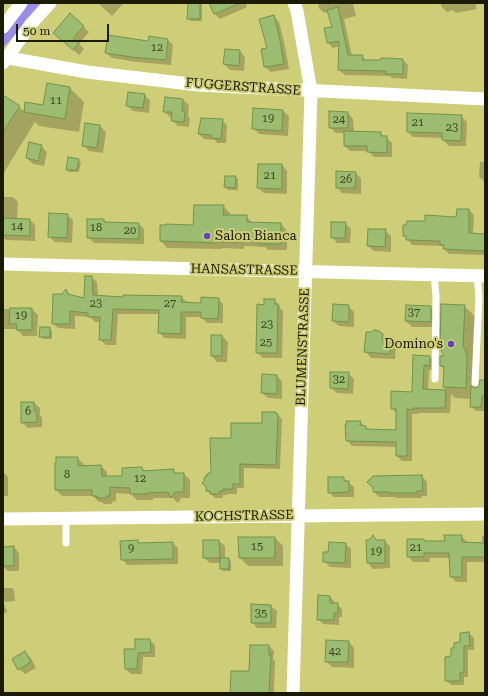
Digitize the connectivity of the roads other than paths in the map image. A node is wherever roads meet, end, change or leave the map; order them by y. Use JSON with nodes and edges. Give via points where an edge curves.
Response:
{"nodes":[{"id":1,"x":21,"y":3,"type":"edge"},
{"id":2,"x":50,"y":3,"type":"edge"},
{"id":3,"x":294,"y":3,"type":"edge"},
{"id":4,"x":3,"y":27,"type":"edge"},
{"id":5,"x":4,"y":59,"type":"edge"},
{"id":6,"x":311,"y":91,"type":"junction"},
{"id":7,"x":485,"y":99,"type":"edge"},
{"id":8,"x":3,"y":264,"type":"edge"},
{"id":9,"x":306,"y":272,"type":"junction"},
{"id":10,"x":434,"y":274,"type":"junction"},
{"id":11,"x":481,"y":276,"type":"edge"},
{"id":12,"x":435,"y":379,"type":"dead end"},
{"id":13,"x":475,"y":383,"type":"dead end"},
{"id":14,"x":485,"y":514,"type":"edge"},
{"id":15,"x":298,"y":516,"type":"junction"},
{"id":16,"x":66,"y":518,"type":"junction"},
{"id":17,"x":3,"y":519,"type":"edge"},
{"id":18,"x":66,"y":543,"type":"dead end"},
{"id":19,"x":293,"y":693,"type":"edge"}],
"edges":[{"from":1,"to":4,"type":"street"},
{"from":2,"to":5,"type":"street"},
{"from":3,"to":6,"type":"street","name":"BLUMENSTRASSE"},
{"from":5,"to":6,"type":"street","name":"FUGGERSTRASSE","via":[[184,83]]},
{"from":6,"to":7,"type":"street","name":"FUGGERSTRASSE"},
{"from":6,"to":9,"type":"street","name":"BLUMENSTRASSE"},
{"from":8,"to":9,"type":"street","name":"HANSASTRASSE"},
{"from":9,"to":10,"type":"street","name":"HANSASTRASSE"},
{"from":9,"to":15,"type":"street","name":"BLUMENSTRASSE"},
{"from":10,"to":11,"type":"street","name":"HANSASTRASSE"},
{"from":10,"to":12,"type":"lane"},
{"from":11,"to":13,"type":"lane"},
{"from":14,"to":15,"type":"street","name":"KOCHSTRASSE"},
{"from":15,"to":16,"type":"street","name":"KOCHSTRASSE"},
{"from":15,"to":19,"type":"street","name":"BLUMENSTRASSE"},
{"from":16,"to":17,"type":"street","name":"KOCHSTRASSE"},
{"from":16,"to":18,"type":"lane"}]}
